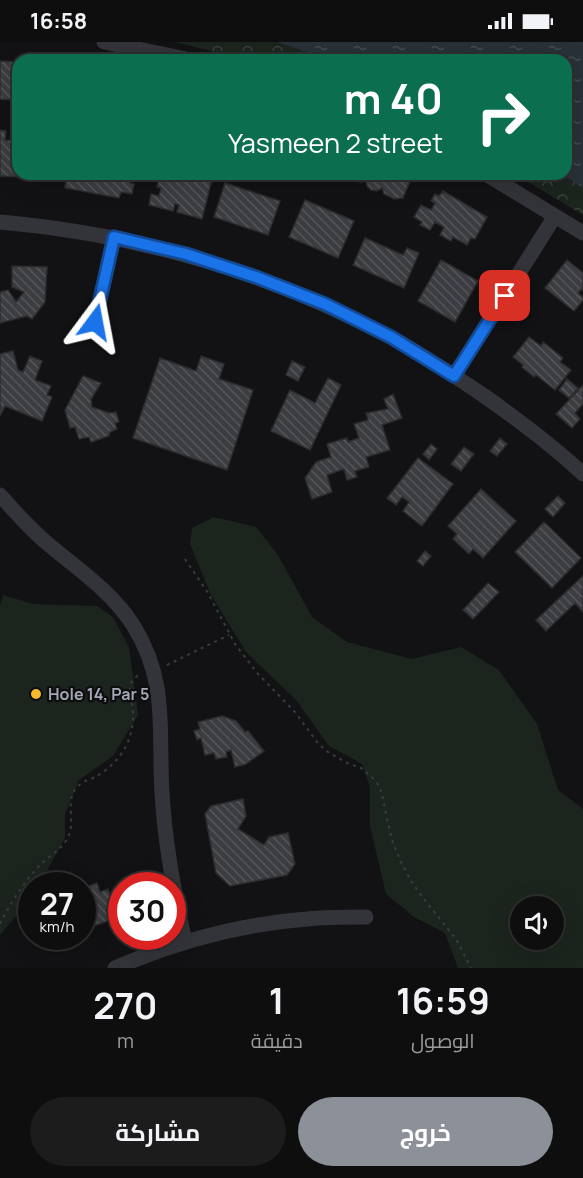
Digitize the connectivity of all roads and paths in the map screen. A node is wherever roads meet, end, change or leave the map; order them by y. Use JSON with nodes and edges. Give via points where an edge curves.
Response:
{"nodes":[{"id":1,"x":104,"y":42,"type":"edge"},
{"id":2,"x":162,"y":54,"type":"edge"},
{"id":3,"x":496,"y":180,"type":"edge"},
{"id":4,"x":555,"y":216,"type":"junction"},
{"id":5,"x":0,"y":222,"type":"edge"},
{"id":6,"x":583,"y":233,"type":"edge"},
{"id":7,"x":114,"y":237,"type":"junction"},
{"id":8,"x":95,"y":322,"type":"dead end"},
{"id":9,"x":454,"y":376,"type":"junction"},
{"id":10,"x":583,"y":474,"type":"edge"},
{"id":11,"x":0,"y":495,"type":"edge"},
{"id":12,"x":185,"y":559,"type":"dead end"},
{"id":13,"x":230,"y":635,"type":"junction"},
{"id":14,"x":153,"y":669,"type":"junction"},
{"id":15,"x":170,"y":872,"type":"edge"},
{"id":16,"x":366,"y":916,"type":"dead end"},
{"id":17,"x":0,"y":924,"type":"edge"},
{"id":18,"x":186,"y":942,"type":"edge"},
{"id":19,"x":161,"y":950,"type":"edge"},
{"id":20,"x":115,"y":968,"type":"edge"},
{"id":21,"x":471,"y":968,"type":"edge"}],
"edges":[{"from":1,"to":2,"type":"street"},
{"from":3,"to":4,"type":"street"},
{"from":4,"to":6,"type":"street"},
{"from":4,"to":9,"type":"street"},
{"from":5,"to":7,"type":"street"},
{"from":7,"to":8,"type":"street"},
{"from":7,"to":9,"type":"street","via":[[186,254],[325,304],[391,337]]},
{"from":9,"to":10,"type":"street","via":[[516,419]]},
{"from":11,"to":14,"type":"street","via":[[20,518],[114,601],[133,624]]},
{"from":12,"to":13,"type":"path"},
{"from":13,"to":14,"type":"path"},
{"from":13,"to":21,"type":"path","via":[[247,662],[295,712],[317,742],[336,758],[361,768],[374,779],[401,862],[423,898],[456,939]]},
{"from":14,"to":15,"type":"street","via":[[159,693],[162,793]]},
{"from":14,"to":17,"type":"path","via":[[136,676],[131,683],[133,725],[124,750],[116,761],[74,792],[68,838],[30,877]]},
{"from":16,"to":18,"type":"street","via":[[244,927]]},
{"from":19,"to":20,"type":"street"}]}
